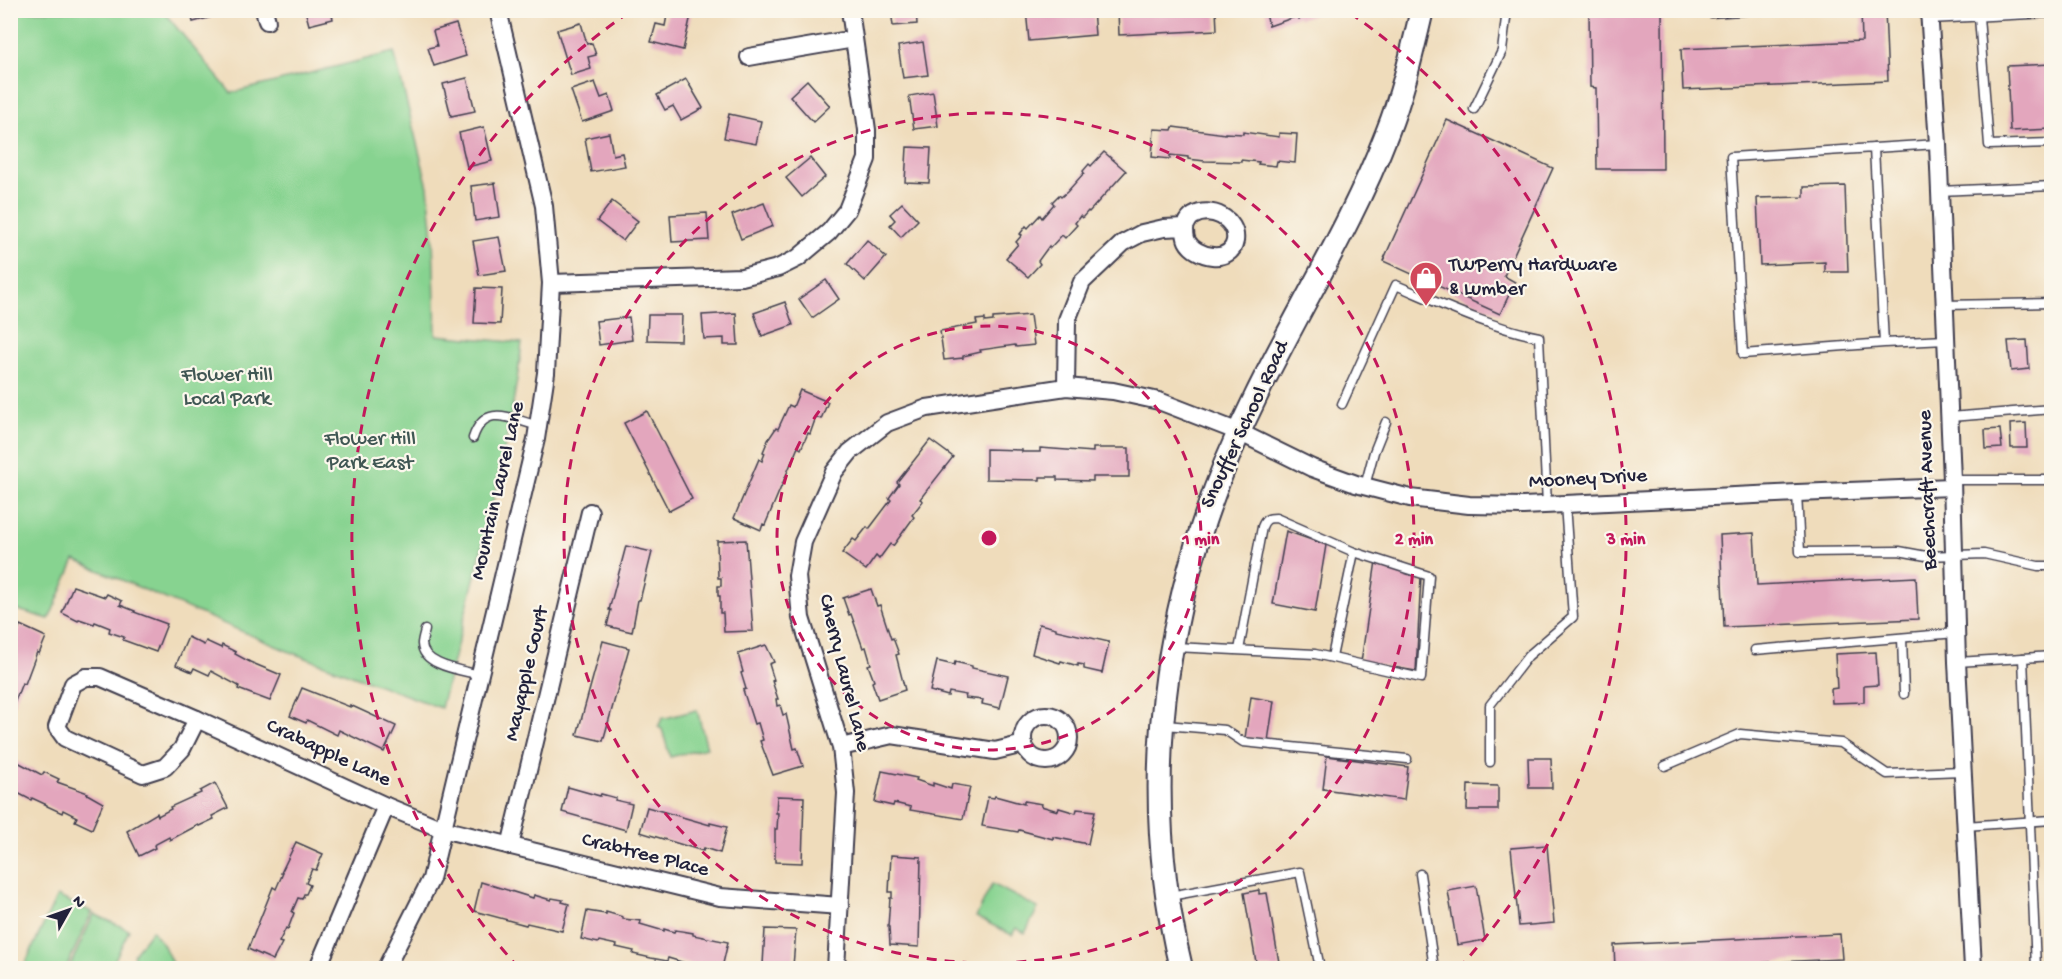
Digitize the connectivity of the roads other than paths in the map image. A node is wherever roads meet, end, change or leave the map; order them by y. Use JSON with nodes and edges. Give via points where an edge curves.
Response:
{"nodes":[{"id":1,"x":498,"y":10,"type":"edge"},
{"id":2,"x":850,"y":10,"type":"edge"},
{"id":3,"x":1422,"y":10,"type":"edge"},
{"id":4,"x":1507,"y":10,"type":"edge"},
{"id":5,"x":1755,"y":10,"type":"edge"},
{"id":6,"x":1711,"y":13,"type":"dead end"},
{"id":7,"x":2011,"y":13,"type":"edge"},
{"id":8,"x":2052,"y":13,"type":"edge"},
{"id":9,"x":1929,"y":15,"type":"edge"},
{"id":10,"x":1979,"y":17,"type":"junction"},
{"id":11,"x":854,"y":39,"type":"junction"},
{"id":12,"x":749,"y":57,"type":"dead end"},
{"id":13,"x":1474,"y":109,"type":"dead end"},
{"id":14,"x":1938,"y":144,"type":"junction"},
{"id":15,"x":2052,"y":144,"type":"edge"},
{"id":16,"x":1874,"y":148,"type":"junction"},
{"id":17,"x":2052,"y":186,"type":"edge"},
{"id":18,"x":1939,"y":191,"type":"junction"},
{"id":19,"x":1185,"y":227,"type":"dead end"},
{"id":20,"x":550,"y":283,"type":"junction"},
{"id":21,"x":2052,"y":303,"type":"edge"},
{"id":22,"x":1944,"y":305,"type":"junction"},
{"id":23,"x":1946,"y":340,"type":"junction"},
{"id":24,"x":1884,"y":343,"type":"junction"},
{"id":25,"x":1066,"y":387,"type":"junction"},
{"id":26,"x":1342,"y":404,"type":"dead end"},
{"id":27,"x":2052,"y":409,"type":"edge"},
{"id":28,"x":1950,"y":417,"type":"junction"},
{"id":29,"x":1386,"y":422,"type":"dead end"},
{"id":30,"x":539,"y":426,"type":"junction"},
{"id":31,"x":1239,"y":432,"type":"junction"},
{"id":32,"x":473,"y":438,"type":"dead end"},
{"id":33,"x":2052,"y":480,"type":"edge"},
{"id":34,"x":1952,"y":484,"type":"junction"},
{"id":35,"x":1365,"y":486,"type":"junction"},
{"id":36,"x":1797,"y":492,"type":"junction"},
{"id":37,"x":1565,"y":504,"type":"junction"},
{"id":38,"x":1547,"y":505,"type":"junction"},
{"id":39,"x":590,"y":512,"type":"dead end"},
{"id":40,"x":1354,"y":552,"type":"junction"},
{"id":41,"x":1954,"y":555,"type":"junction"},
{"id":42,"x":2052,"y":566,"type":"edge"},
{"id":43,"x":425,"y":630,"type":"dead end"},
{"id":44,"x":1956,"y":633,"type":"junction"},
{"id":45,"x":1902,"y":638,"type":"junction"},
{"id":46,"x":1171,"y":646,"type":"junction"},
{"id":47,"x":1239,"y":650,"type":"junction"},
{"id":48,"x":1755,"y":650,"type":"dead end"},
{"id":49,"x":2052,"y":656,"type":"edge"},
{"id":50,"x":1332,"y":657,"type":"junction"},
{"id":51,"x":2023,"y":658,"type":"junction"},
{"id":52,"x":1957,"y":662,"type":"junction"},
{"id":53,"x":479,"y":675,"type":"junction"},
{"id":54,"x":1904,"y":694,"type":"dead end"},
{"id":55,"x":197,"y":719,"type":"junction"},
{"id":56,"x":1162,"y":725,"type":"junction"},
{"id":57,"x":1024,"y":744,"type":"dead end"},
{"id":58,"x":842,"y":747,"type":"junction"},
{"id":59,"x":1407,"y":759,"type":"dead end"},
{"id":60,"x":1490,"y":762,"type":"dead end"},
{"id":61,"x":1665,"y":766,"type":"dead end"},
{"id":62,"x":1962,"y":771,"type":"junction"},
{"id":63,"x":386,"y":806,"type":"junction"},
{"id":64,"x":2052,"y":820,"type":"edge"},
{"id":65,"x":2029,"y":822,"type":"junction"},
{"id":66,"x":1965,"y":826,"type":"junction"},
{"id":67,"x":442,"y":828,"type":"junction"},
{"id":68,"x":510,"y":846,"type":"junction"},
{"id":69,"x":1420,"y":874,"type":"dead end"},
{"id":70,"x":1166,"y":897,"type":"junction"},
{"id":71,"x":840,"y":906,"type":"junction"},
{"id":72,"x":1319,"y":963,"type":"dead end"},
{"id":73,"x":325,"y":969,"type":"edge"},
{"id":74,"x":386,"y":969,"type":"edge"},
{"id":75,"x":836,"y":969,"type":"edge"},
{"id":76,"x":1180,"y":969,"type":"edge"},
{"id":77,"x":1434,"y":969,"type":"edge"},
{"id":78,"x":1973,"y":969,"type":"edge"},
{"id":79,"x":2036,"y":969,"type":"edge"}],
"edges":[{"from":1,"to":20,"type":"street","name":"Mountain Laurel Lane","via":[[544,206]]},
{"from":2,"to":11,"type":"street"},
{"from":3,"to":31,"type":"main road","name":"Snouffer School Road","via":[[1399,100],[1372,169]]},
{"from":4,"to":13,"type":"lane","via":[[1502,51]]},
{"from":5,"to":6,"type":"lane"},
{"from":7,"to":8,"type":"lane"},
{"from":7,"to":10,"type":"lane"},
{"from":9,"to":10,"type":"lane"},
{"from":9,"to":14,"type":"street","name":"Beechcraft Avenue"},
{"from":10,"to":15,"type":"lane","via":[[1989,145]]},
{"from":11,"to":12,"type":"street"},
{"from":11,"to":20,"type":"street","via":[[867,130],[867,159],[847,210],[829,232],[798,258],[778,268],[742,277]]},
{"from":14,"to":16,"type":"lane"},
{"from":14,"to":18,"type":"street","name":"Beechcraft Avenue"},
{"from":16,"to":24,"type":"lane"},
{"from":16,"to":24,"type":"lane","via":[[1731,157],[1743,354]]},
{"from":17,"to":18,"type":"lane"},
{"from":18,"to":22,"type":"street","name":"Beechcraft Avenue"},
{"from":19,"to":25,"type":"street","via":[[1142,233],[1123,243],[1082,282],[1067,320]]},
{"from":20,"to":30,"type":"street","name":"Mountain Laurel Lane"},
{"from":21,"to":22,"type":"lane"},
{"from":22,"to":23,"type":"street","name":"Beechcraft Avenue"},
{"from":23,"to":24,"type":"lane"},
{"from":23,"to":28,"type":"street","name":"Beechcraft Avenue"},
{"from":25,"to":31,"type":"street","name":"Cherry Laurel Lane","via":[[1113,391],[1158,401]]},
{"from":25,"to":58,"type":"street","name":"Cherry Laurel Lane","via":[[927,408],[887,423],[850,452],[834,472],[803,542],[797,576],[801,618]]},
{"from":26,"to":38,"type":"lane","via":[[1396,285],[1476,319],[1539,337]]},
{"from":27,"to":28,"type":"lane"},
{"from":28,"to":34,"type":"street","name":"Beechcraft Avenue"},
{"from":29,"to":35,"type":"lane"},
{"from":30,"to":32,"type":"lane","via":[[493,415],[477,425]]},
{"from":30,"to":53,"type":"street","name":"Mountain Laurel Lane"},
{"from":31,"to":35,"type":"street","name":"Mooney Drive","via":[[1312,468]]},
{"from":31,"to":46,"type":"main road","name":"Snouffer School Road","via":[[1203,519]]},
{"from":33,"to":34,"type":"lane"},
{"from":34,"to":36,"type":"street","name":"Mooney Drive"},
{"from":34,"to":41,"type":"street","name":"Beechcraft Avenue"},
{"from":35,"to":38,"type":"street","name":"Mooney Drive","via":[[1410,498],[1469,505]]},
{"from":36,"to":37,"type":"street","name":"Mooney Drive"},
{"from":36,"to":41,"type":"lane","via":[[1800,552]]},
{"from":37,"to":38,"type":"street","name":"Mooney Drive"},
{"from":37,"to":60,"type":"lane","via":[[1573,617],[1528,657],[1490,705]]},
{"from":39,"to":68,"type":"street","name":"Mayapple Court"},
{"from":40,"to":47,"type":"lane","via":[[1276,518],[1264,522]]},
{"from":40,"to":50,"type":"lane"},
{"from":40,"to":50,"type":"lane","via":[[1429,576],[1421,678]]},
{"from":41,"to":42,"type":"lane","via":[[1984,554]]},
{"from":41,"to":44,"type":"street","name":"Beechcraft Avenue"},
{"from":43,"to":53,"type":"lane","via":[[424,653],[434,663]]},
{"from":44,"to":45,"type":"lane"},
{"from":44,"to":52,"type":"street","name":"Beechcraft Avenue"},
{"from":45,"to":48,"type":"lane"},
{"from":45,"to":54,"type":"lane"},
{"from":46,"to":47,"type":"lane"},
{"from":46,"to":56,"type":"main road","name":"Snouffer School Road"},
{"from":47,"to":50,"type":"lane"},
{"from":49,"to":51,"type":"lane"},
{"from":51,"to":52,"type":"lane"},
{"from":51,"to":65,"type":"lane"},
{"from":52,"to":62,"type":"street","name":"Beechcraft Avenue"},
{"from":53,"to":67,"type":"street","name":"Mountain Laurel Lane"},
{"from":55,"to":55,"type":"street","name":"Crabapple Lane","via":[[100,677],[86,677],[73,684],[57,727],[65,738],[143,774],[165,768],[182,749]]},
{"from":55,"to":63,"type":"street","name":"Crabapple Lane"},
{"from":56,"to":59,"type":"lane","via":[[1224,730],[1243,742]]},
{"from":56,"to":70,"type":"main road","name":"Snouffer School Road","via":[[1161,831]]},
{"from":57,"to":58,"type":"street","via":[[995,751],[892,735]]},
{"from":58,"to":71,"type":"street","name":"Cherry Laurel Lane","via":[[846,794]]},
{"from":61,"to":62,"type":"lane","via":[[1740,734],[1841,743],[1887,774]]},
{"from":62,"to":66,"type":"street","name":"Beechcraft Avenue"},
{"from":63,"to":67,"type":"street","name":"Crabapple Lane"},
{"from":63,"to":73,"type":"street","via":[[319,965]]},
{"from":64,"to":65,"type":"lane"},
{"from":65,"to":66,"type":"lane"},
{"from":65,"to":79,"type":"lane"},
{"from":66,"to":78,"type":"street","name":"Beechcraft Avenue"},
{"from":67,"to":68,"type":"street","name":"Crabtree Place"},
{"from":67,"to":74,"type":"street","name":"Mountain Laurel Lane","via":[[431,879]]},
{"from":68,"to":71,"type":"street","name":"Crabtree Place","via":[[720,897]]},
{"from":69,"to":77,"type":"lane"},
{"from":70,"to":72,"type":"lane","via":[[1300,872]]},
{"from":70,"to":76,"type":"main road","name":"Snouffer School Road"},
{"from":71,"to":75,"type":"street","name":"Cherry Laurel Lane"}]}
